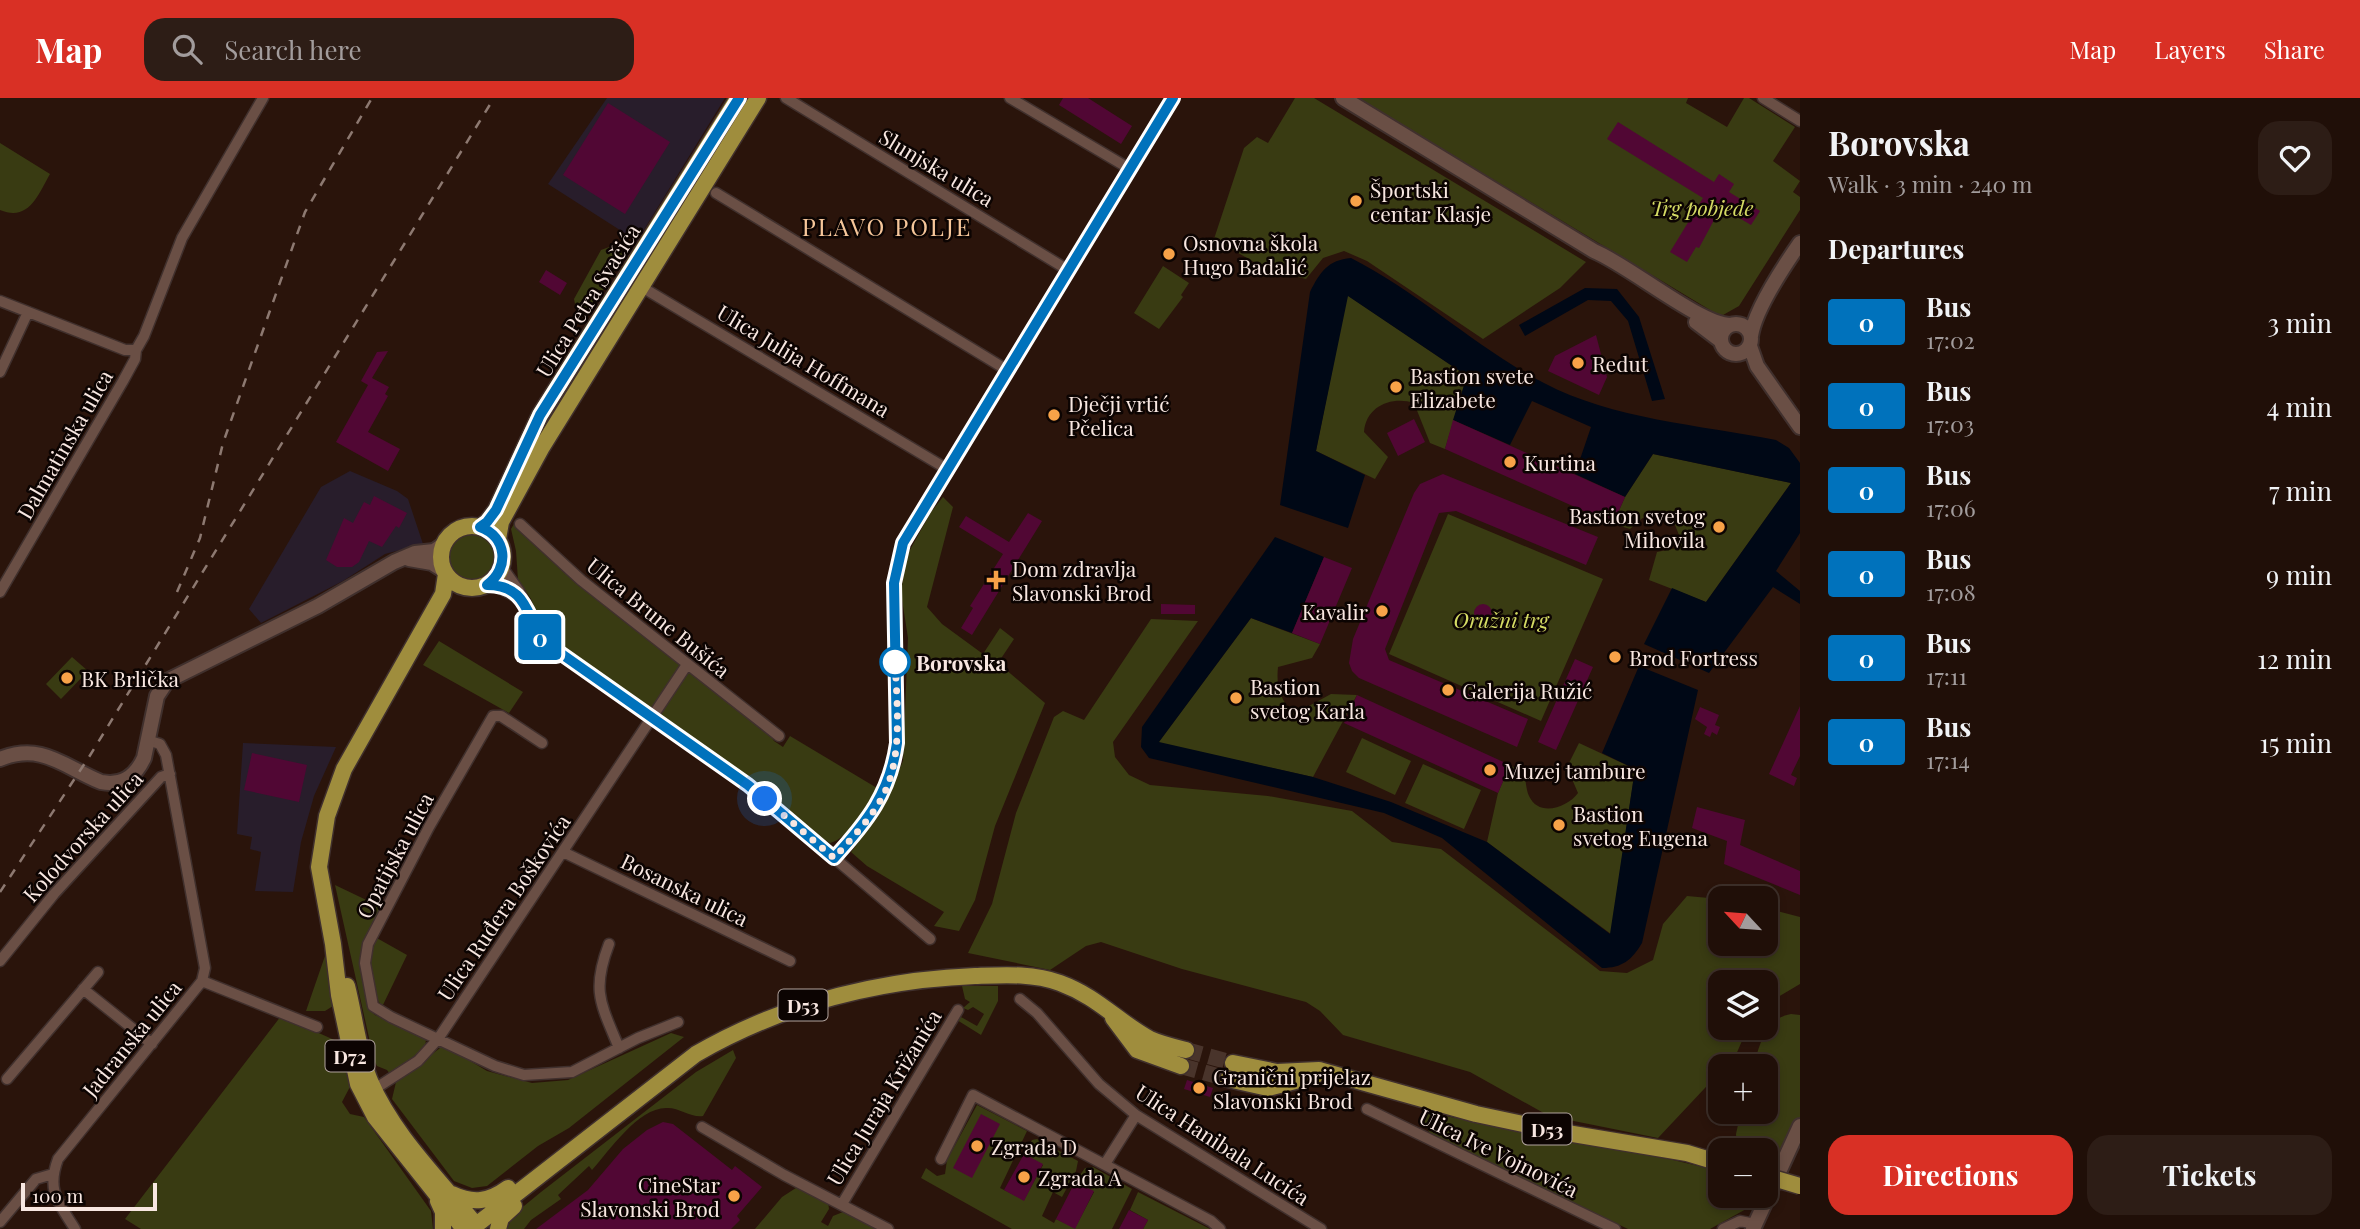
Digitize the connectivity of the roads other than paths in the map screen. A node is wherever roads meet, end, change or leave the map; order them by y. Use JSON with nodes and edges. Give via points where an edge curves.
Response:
{"nodes":[{"id":1,"x":263,"y":98,"type":"edge"},
{"id":2,"x":738,"y":98,"type":"edge"},
{"id":3,"x":758,"y":98,"type":"edge"},
{"id":4,"x":786,"y":98,"type":"edge"},
{"id":5,"x":1010,"y":98,"type":"edge"},
{"id":6,"x":1173,"y":98,"type":"edge"},
{"id":7,"x":1343,"y":98,"type":"edge"},
{"id":8,"x":1763,"y":98,"type":"edge"},
{"id":9,"x":1800,"y":121,"type":"edge"},
{"id":10,"x":1130,"y":169,"type":"junction"},
{"id":11,"x":716,"y":193,"type":"dead end"},
{"id":12,"x":1800,"y":243,"type":"edge"},
{"id":13,"x":1594,"y":251,"type":"junction"},
{"id":14,"x":1068,"y":270,"type":"junction"},
{"id":15,"x":1778,"y":276,"type":"junction"},
{"id":16,"x":640,"y":286,"type":"junction"},
{"id":17,"x":0,"y":301,"type":"edge"},
{"id":18,"x":28,"y":312,"type":"junction"},
{"id":19,"x":1733,"y":325,"type":"junction"},
{"id":20,"x":1721,"y":341,"type":"junction"},
{"id":21,"x":1750,"y":341,"type":"junction"},
{"id":22,"x":136,"y":353,"type":"junction"},
{"id":23,"x":1733,"y":354,"type":"junction"},
{"id":24,"x":1007,"y":370,"type":"junction"},
{"id":25,"x":0,"y":372,"type":"edge"},
{"id":26,"x":1775,"y":395,"type":"junction"},
{"id":27,"x":1800,"y":427,"type":"edge"},
{"id":28,"x":947,"y":468,"type":"junction"},
{"id":29,"x":520,"y":524,"type":"dead end"},
{"id":30,"x":480,"y":527,"type":"junction"},
{"id":31,"x":498,"y":539,"type":"junction"},
{"id":32,"x":444,"y":544,"type":"junction"},
{"id":33,"x":405,"y":558,"type":"junction"},
{"id":34,"x":502,"y":567,"type":"junction"},
{"id":35,"x":444,"y":572,"type":"junction"},
{"id":36,"x":487,"y":585,"type":"junction"},
{"id":37,"x":465,"y":588,"type":"junction"},
{"id":38,"x":0,"y":592,"type":"edge"},
{"id":39,"x":525,"y":601,"type":"junction"},
{"id":40,"x":686,"y":666,"type":"junction"},
{"id":41,"x":385,"y":695,"type":"junction"},
{"id":42,"x":653,"y":717,"type":"junction"},
{"id":43,"x":779,"y":736,"type":"dead end"},
{"id":44,"x":149,"y":741,"type":"junction"},
{"id":45,"x":542,"y":743,"type":"dead end"},
{"id":46,"x":0,"y":759,"type":"edge"},
{"id":47,"x":170,"y":774,"type":"junction"},
{"id":48,"x":563,"y":852,"type":"junction"},
{"id":49,"x":834,"y":858,"type":"junction"},
{"id":50,"x":930,"y":939,"type":"dead end"},
{"id":51,"x":609,"y":944,"type":"dead end"},
{"id":52,"x":0,"y":961,"type":"edge"},
{"id":53,"x":790,"y":961,"type":"dead end"},
{"id":54,"x":97,"y":972,"type":"dead end"},
{"id":55,"x":202,"y":981,"type":"junction"},
{"id":56,"x":83,"y":989,"type":"junction"},
{"id":57,"x":1020,"y":999,"type":"dead end"},
{"id":58,"x":958,"y":1010,"type":"dead end"},
{"id":59,"x":678,"y":1023,"type":"dead end"},
{"id":60,"x":317,"y":1027,"type":"dead end"},
{"id":61,"x":438,"y":1039,"type":"junction"},
{"id":62,"x":152,"y":1044,"type":"junction"},
{"id":63,"x":619,"y":1048,"type":"junction"},
{"id":64,"x":1183,"y":1058,"type":"tunnel mouth"},
{"id":65,"x":1233,"y":1063,"type":"tunnel mouth"},
{"id":66,"x":1335,"y":1075,"type":"junction"},
{"id":67,"x":7,"y":1079,"type":"dead end"},
{"id":68,"x":1228,"y":1079,"type":"tunnel mouth"},
{"id":69,"x":369,"y":1093,"type":"junction"},
{"id":70,"x":1367,"y":1109,"type":"dead end"},
{"id":71,"x":1136,"y":1115,"type":"junction"},
{"id":72,"x":1800,"y":1126,"type":"edge"},
{"id":73,"x":702,"y":1127,"type":"dead end"},
{"id":74,"x":941,"y":1159,"type":"dead end"},
{"id":75,"x":1708,"y":1160,"type":"edge"},
{"id":76,"x":1105,"y":1164,"type":"junction"},
{"id":77,"x":53,"y":1174,"type":"junction"},
{"id":78,"x":534,"y":1179,"type":"junction"},
{"id":79,"x":1778,"y":1180,"type":"edge"},
{"id":80,"x":1800,"y":1186,"type":"edge"},
{"id":81,"x":432,"y":1189,"type":"junction"},
{"id":82,"x":451,"y":1194,"type":"junction"},
{"id":83,"x":842,"y":1204,"type":"junction"},
{"id":84,"x":0,"y":1222,"type":"edge"},
{"id":85,"x":1599,"y":1226,"type":"edge"},
{"id":86,"x":1754,"y":1227,"type":"edge"},
{"id":87,"x":473,"y":1228,"type":"edge"},
{"id":88,"x":75,"y":1229,"type":"edge"},
{"id":89,"x":443,"y":1229,"type":"edge"},
{"id":90,"x":498,"y":1229,"type":"edge"},
{"id":91,"x":888,"y":1229,"type":"edge"},
{"id":92,"x":1220,"y":1229,"type":"edge"},
{"id":93,"x":1321,"y":1229,"type":"edge"},
{"id":94,"x":1615,"y":1229,"type":"edge"},
{"id":95,"x":1723,"y":1229,"type":"edge"}],
"edges":[{"from":1,"to":22,"type":"street","name":"Dalmatinska ulica","via":[[182,238]]},
{"from":2,"to":30,"type":"main road","name":"Ulica Petra Svačića","via":[[540,415],[496,510]]},
{"from":3,"to":16,"type":"main road","name":"Ulica Petra Svačića"},
{"from":4,"to":14,"type":"street","name":"Slunjska ulica"},
{"from":5,"to":10,"type":"street"},
{"from":6,"to":10,"type":"street"},
{"from":7,"to":13,"type":"main road"},
{"from":8,"to":9,"type":"street"},
{"from":10,"to":14,"type":"street"},
{"from":11,"to":24,"type":"street"},
{"from":12,"to":15,"type":"main road"},
{"from":13,"to":19,"type":"main road","via":[[1623,264],[1709,320]]},
{"from":13,"to":20,"type":"main road"},
{"from":14,"to":24,"type":"street"},
{"from":15,"to":19,"type":"main road","via":[[1748,315]]},
{"from":15,"to":21,"type":"main road"},
{"from":16,"to":28,"type":"street","name":"Ulica Julija Hoffmana"},
{"from":16,"to":31,"type":"main road","name":"Ulica Petra Svačića","via":[[522,482],[501,522]]},
{"from":17,"to":18,"type":"street"},
{"from":18,"to":22,"type":"street"},
{"from":18,"to":25,"type":"street"},
{"from":19,"to":20,"type":"main road","via":[[1724,331]]},
{"from":19,"to":21,"type":"main road","via":[[1745,327]]},
{"from":20,"to":23,"type":"main road"},
{"from":21,"to":23,"type":"main road","via":[[1743,353]]},
{"from":21,"to":26,"type":"main road","via":[[1754,360]]},
{"from":22,"to":38,"type":"street","name":"Dalmatinska ulica"},
{"from":23,"to":26,"type":"main road"},
{"from":24,"to":28,"type":"street"},
{"from":26,"to":27,"type":"main road"},
{"from":28,"to":49,"type":"street","via":[[903,543],[894,583],[897,743],[890,778],[869,817]]},
{"from":29,"to":40,"type":"street","name":"Ulica Brune Bušića"},
{"from":30,"to":31,"type":"main road"},
{"from":30,"to":32,"type":"main road","via":[[459,529]]},
{"from":31,"to":34,"type":"main road"},
{"from":32,"to":33,"type":"main road"},
{"from":32,"to":35,"type":"main road","number":"D72"},
{"from":33,"to":35,"type":"main road","via":[[432,563]]},
{"from":33,"to":44,"type":"main road","via":[[167,681],[157,696]]},
{"from":34,"to":36,"type":"main road"},
{"from":34,"to":39,"type":"street"},
{"from":35,"to":37,"type":"main road"},
{"from":35,"to":41,"type":"main road","number":"D72","via":[[443,594]]},
{"from":36,"to":37,"type":"main road"},
{"from":36,"to":39,"type":"street"},
{"from":37,"to":41,"type":"main road","number":"D72","via":[[452,598]]},
{"from":39,"to":42,"type":"street","via":[[546,643]]},
{"from":40,"to":42,"type":"street","name":"Ulica Ruđera Boškovića"},
{"from":40,"to":43,"type":"street","name":"Ulica Brune Bušića"},
{"from":41,"to":69,"type":"main road","number":"D72","via":[[344,769],[320,853],[321,885],[333,944],[344,972]]},
{"from":42,"to":48,"type":"street","name":"Ulica Ruđera Boškovića"},
{"from":42,"to":49,"type":"street","via":[[748,785]]},
{"from":44,"to":46,"type":"main road","via":[[140,767],[118,783],[101,782],[38,753]]},
{"from":44,"to":47,"type":"street","name":"Jadranska ulica","via":[[164,748]]},
{"from":45,"to":61,"type":"street","name":"Opatijska ulica","via":[[494,716],[429,827],[365,953],[373,1006]]},
{"from":47,"to":52,"type":"street","name":"Kolodvorska ulica","via":[[161,777],[106,836]]},
{"from":47,"to":55,"type":"street","name":"Jadranska ulica","via":[[203,951]]},
{"from":48,"to":53,"type":"street","name":"Bosanska ulica"},
{"from":48,"to":61,"type":"street","name":"Ulica Ruđera Boškovića"},
{"from":49,"to":50,"type":"street"},
{"from":51,"to":63,"type":"street","via":[[599,971],[598,994]]},
{"from":54,"to":56,"type":"street"},
{"from":55,"to":60,"type":"street"},
{"from":55,"to":62,"type":"street","name":"Jadranska ulica"},
{"from":56,"to":62,"type":"street"},
{"from":56,"to":67,"type":"street"},
{"from":57,"to":71,"type":"street","name":"Ulica Hanibala Lucića","via":[[1099,1084]]},
{"from":58,"to":83,"type":"street","name":"Ulica Juraja Križanića"},
{"from":59,"to":63,"type":"street"},
{"from":61,"to":63,"type":"street","via":[[507,1072],[524,1075],[572,1072]]},
{"from":61,"to":69,"type":"street","name":"Ulica Ruđera Boškovića","via":[[418,1061]]},
{"from":62,"to":77,"type":"street","name":"Jadranska ulica","via":[[58,1159]]},
{"from":64,"to":78,"type":"main road","number":"D53","via":[[1092,997],[1050,980],[1002,975],[898,981],[817,1000],[758,1021],[696,1054]]},
{"from":65,"to":66,"type":"main road","number":"D53","via":[[1269,1071],[1315,1070]]},
{"from":66,"to":68,"type":"main road","number":"D53","via":[[1268,1088]]},
{"from":66,"to":75,"type":"main road","number":"D53","via":[[1476,1114]]},
{"from":69,"to":81,"type":"main road","number":"D72","via":[[375,1117]]},
{"from":69,"to":82,"type":"main road","number":"D72"},
{"from":70,"to":85,"type":"street","name":"Ulica Ive Vojnovića"},
{"from":71,"to":76,"type":"street"},
{"from":71,"to":93,"type":"street","name":"Ulica Hanibala Lucića"},
{"from":72,"to":86,"type":"main road"},
{"from":73,"to":83,"type":"street"},
{"from":74,"to":76,"type":"street","via":[[973,1095]]},
{"from":76,"to":92,"type":"street"},
{"from":77,"to":84,"type":"street","via":[[36,1179]]},
{"from":77,"to":88,"type":"street","via":[[56,1199]]},
{"from":78,"to":82,"type":"main road","via":[[525,1178],[485,1201]]},
{"from":78,"to":87,"type":"main road","number":"D53"},
{"from":78,"to":90,"type":"main road","via":[[501,1218]]},
{"from":79,"to":80,"type":"main road","bridge":true},
{"from":81,"to":87,"type":"main road","number":"D72"},
{"from":81,"to":89,"type":"main road","via":[[443,1212]]},
{"from":82,"to":87,"type":"main road","number":"D72"},
{"from":83,"to":91,"type":"street"},
{"from":85,"to":94,"type":"street","name":"Ulica Ive Vojnovića"},
{"from":86,"to":95,"type":"street","via":[[1740,1221]]}]}
